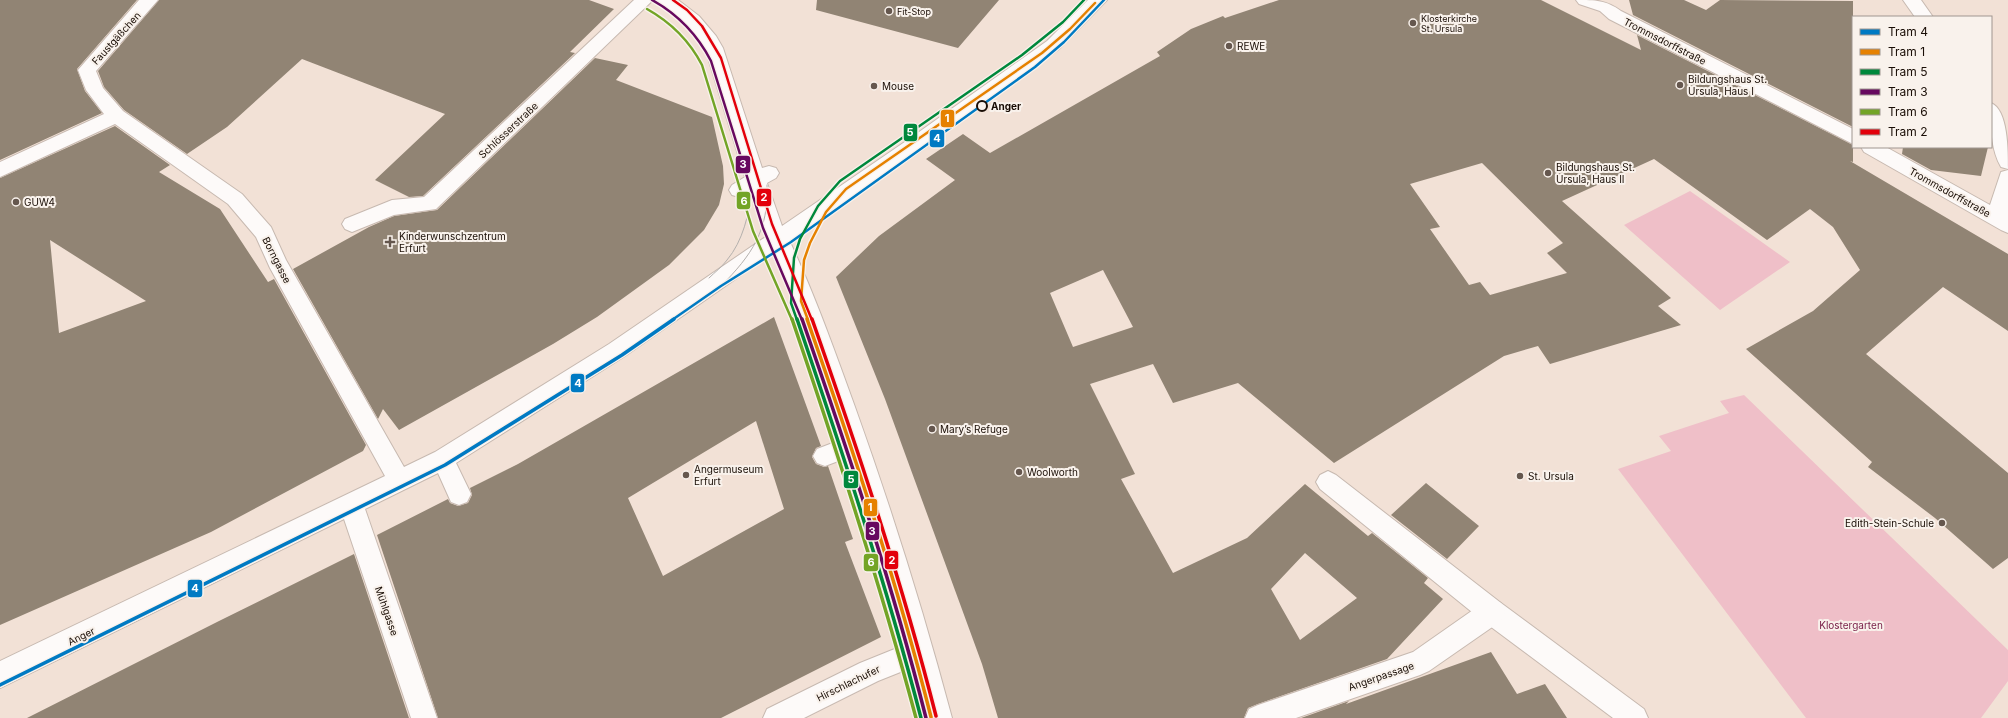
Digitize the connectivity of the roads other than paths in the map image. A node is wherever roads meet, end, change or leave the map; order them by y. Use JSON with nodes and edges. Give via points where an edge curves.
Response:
{"nodes":[{"id":1,"x":149,"y":0,"type":"edge"},
{"id":2,"x":644,"y":0,"type":"edge"},
{"id":3,"x":664,"y":0,"type":"edge"},
{"id":4,"x":1098,"y":0,"type":"edge"},
{"id":5,"x":1585,"y":0,"type":"edge"},
{"id":6,"x":1912,"y":0,"type":"edge"},
{"id":7,"x":1608,"y":3,"type":"edge"},
{"id":8,"x":1923,"y":16,"type":"edge"},
{"id":9,"x":1992,"y":111,"type":"edge"},
{"id":10,"x":116,"y":116,"type":"junction"},
{"id":11,"x":1852,"y":136,"type":"edge"},
{"id":12,"x":1873,"y":148,"type":"edge"},
{"id":13,"x":2008,"y":162,"type":"edge"},
{"id":14,"x":0,"y":170,"type":"edge"},
{"id":15,"x":763,"y":176,"type":"junction"},
{"id":16,"x":2008,"y":177,"type":"edge"},
{"id":17,"x":739,"y":190,"type":"dead end"},
{"id":18,"x":2002,"y":221,"type":"edge"},
{"id":19,"x":352,"y":224,"type":"dead end"},
{"id":20,"x":778,"y":240,"type":"junction"},
{"id":21,"x":856,"y":445,"type":"junction"},
{"id":22,"x":824,"y":456,"type":"dead end"},
{"id":23,"x":443,"y":459,"type":"junction"},
{"id":24,"x":399,"y":480,"type":"junction"},
{"id":25,"x":1328,"y":482,"type":"dead end"},
{"id":26,"x":458,"y":494,"type":"dead end"},
{"id":27,"x":351,"y":504,"type":"junction"},
{"id":28,"x":1492,"y":612,"type":"junction"},
{"id":29,"x":922,"y":651,"type":"junction"},
{"id":30,"x":0,"y":675,"type":"edge"},
{"id":31,"x":424,"y":718,"type":"edge"},
{"id":32,"x":776,"y":718,"type":"edge"},
{"id":33,"x":939,"y":718,"type":"edge"},
{"id":34,"x":1258,"y":718,"type":"edge"},
{"id":35,"x":1636,"y":718,"type":"edge"}],
"edges":[{"from":1,"to":10,"type":"street","name":"Faustgäßchen","via":[[87,70],[95,90]]},
{"from":2,"to":19,"type":"street","name":"Schlösserstraße","via":[[429,204],[392,208]]},
{"from":3,"to":15,"type":"street","via":[[686,13],[707,35]]},
{"from":4,"to":20,"type":"street","name":"Anger","via":[[1054,45],[1002,85]]},
{"from":5,"to":7,"type":"street","name":"Trommsdorffstraße"},
{"from":6,"to":8,"type":"street"},
{"from":7,"to":11,"type":"street","name":"Trommsdorffstraße","via":[[1615,15]]},
{"from":9,"to":13,"type":"street","via":[[1996,117]]},
{"from":10,"to":14,"type":"street"},
{"from":10,"to":24,"type":"street","name":"Borngasse","via":[[235,199],[264,233],[277,262]]},
{"from":12,"to":18,"type":"street","name":"Trommsdorffstraße"},
{"from":15,"to":17,"type":"street"},
{"from":15,"to":20,"type":"street"},
{"from":16,"to":18,"type":"street"},
{"from":20,"to":21,"type":"street","via":[[797,282]]},
{"from":20,"to":23,"type":"street","name":"Anger","via":[[617,350]]},
{"from":21,"to":22,"type":"street"},
{"from":21,"to":29,"type":"street"},
{"from":23,"to":24,"type":"street","name":"Anger"},
{"from":23,"to":26,"type":"street"},
{"from":24,"to":27,"type":"street","name":"Anger"},
{"from":25,"to":28,"type":"street"},
{"from":27,"to":30,"type":"street","name":"Anger"},
{"from":27,"to":31,"type":"street","name":"Mühlgasse"},
{"from":28,"to":34,"type":"street","name":"Angerpassage","via":[[1420,662]]},
{"from":28,"to":35,"type":"street"},
{"from":29,"to":32,"type":"street","name":"Hirschlachufer","via":[[869,672]]},
{"from":29,"to":33,"type":"street"}]}
